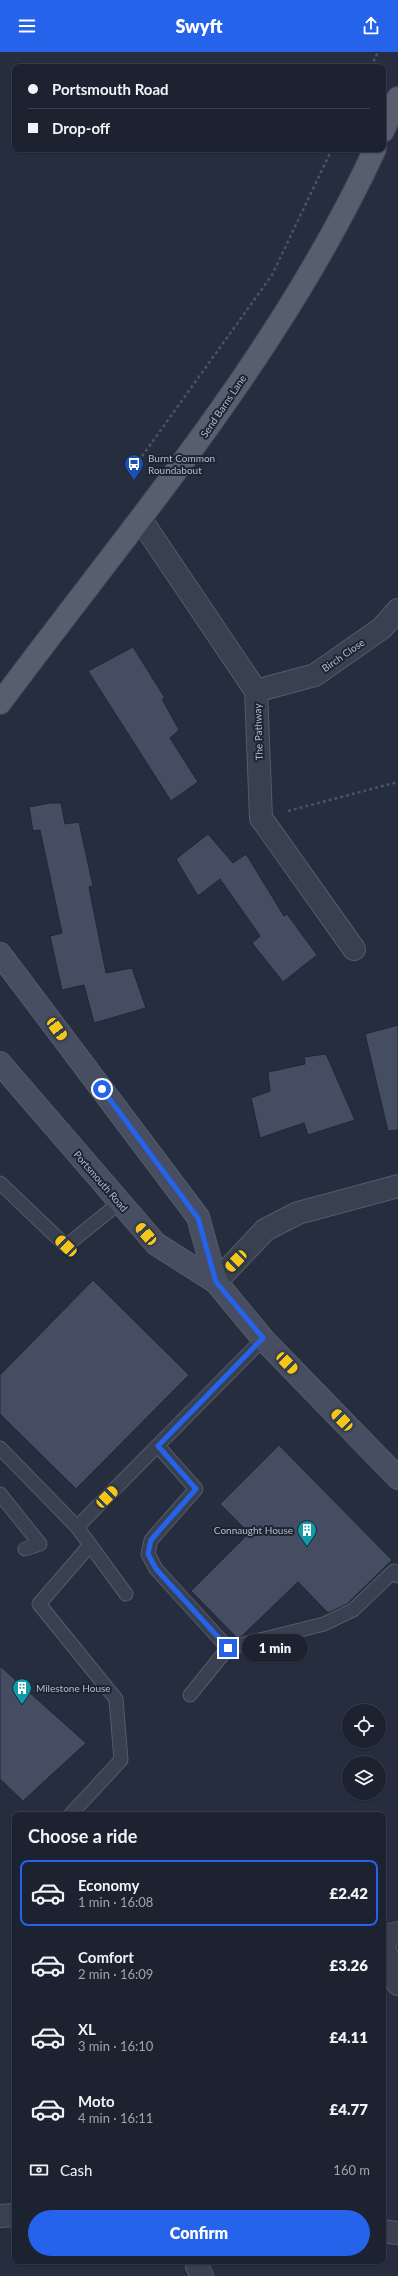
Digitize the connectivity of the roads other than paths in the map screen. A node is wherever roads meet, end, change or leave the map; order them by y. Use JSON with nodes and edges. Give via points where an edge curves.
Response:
{"nodes":[{"id":1,"x":398,"y":98,"type":"edge"},
{"id":2,"x":386,"y":124,"type":"edge"},
{"id":3,"x":373,"y":152,"type":"edge"},
{"id":4,"x":141,"y":520,"type":"junction"},
{"id":5,"x":398,"y":610,"type":"edge"},
{"id":6,"x":256,"y":691,"type":"junction"},
{"id":7,"x":0,"y":703,"type":"edge"},
{"id":8,"x":354,"y":949,"type":"dead end"},
{"id":9,"x":0,"y":954,"type":"edge"},
{"id":10,"x":1,"y":1066,"type":"edge"},
{"id":11,"x":0,"y":1183,"type":"edge"},
{"id":12,"x":398,"y":1186,"type":"edge"},
{"id":13,"x":119,"y":1203,"type":"junction"},
{"id":14,"x":216,"y":1282,"type":"junction"},
{"id":15,"x":263,"y":1338,"type":"junction"},
{"id":16,"x":158,"y":1446,"type":"junction"},
{"id":17,"x":0,"y":1448,"type":"edge"},
{"id":18,"x":398,"y":1478,"type":"edge"},
{"id":19,"x":0,"y":1494,"type":"edge"},
{"id":20,"x":77,"y":1527,"type":"junction"},
{"id":21,"x":90,"y":1545,"type":"junction"},
{"id":22,"x":25,"y":1549,"type":"dead end"},
{"id":23,"x":398,"y":1576,"type":"edge"},
{"id":24,"x":126,"y":1594,"type":"dead end"},
{"id":25,"x":228,"y":1648,"type":"junction"},
{"id":26,"x":190,"y":1695,"type":"dead end"},
{"id":27,"x":73,"y":1812,"type":"edge"},
{"id":28,"x":398,"y":1933,"type":"edge"},
{"id":29,"x":386,"y":1936,"type":"edge"},
{"id":30,"x":386,"y":1953,"type":"edge"},
{"id":31,"x":398,"y":1984,"type":"edge"},
{"id":32,"x":12,"y":2215,"type":"edge"},
{"id":33,"x":0,"y":2216,"type":"edge"},
{"id":34,"x":386,"y":2231,"type":"edge"},
{"id":35,"x":398,"y":2233,"type":"edge"}],
"edges":[{"from":1,"to":2,"type":"main road"},
{"from":3,"to":4,"type":"main road","name":"Send Barns Lane","via":[[317,261],[265,344],[199,442]]},
{"from":4,"to":6,"type":"street","name":"The Pathway"},
{"from":4,"to":7,"type":"main road","name":"Send Barns Lane"},
{"from":5,"to":6,"type":"street","name":"Birch Close","via":[[382,628],[315,675]]},
{"from":6,"to":8,"type":"street","name":"The Pathway","via":[[261,818]]},
{"from":9,"to":14,"type":"main road","name":"Portsmouth Road","via":[[198,1218]]},
{"from":10,"to":13,"type":"main road","name":"Portsmouth Road"},
{"from":11,"to":13,"type":"lane","via":[[66,1246]]},
{"from":12,"to":14,"type":"street","via":[[298,1213],[265,1230]]},
{"from":13,"to":14,"type":"main road","name":"Portsmouth Road","via":[[156,1244]]},
{"from":14,"to":15,"type":"main road","name":"Portsmouth Road"},
{"from":15,"to":16,"type":"lane"},
{"from":15,"to":18,"type":"main road","name":"Portsmouth Road"},
{"from":16,"to":20,"type":"lane"},
{"from":16,"to":25,"type":"lane","via":[[196,1489],[151,1540],[148,1554],[156,1569]]},
{"from":17,"to":20,"type":"lane"},
{"from":19,"to":22,"type":"lane","via":[[40,1544]]},
{"from":20,"to":21,"type":"lane"},
{"from":21,"to":24,"type":"lane"},
{"from":21,"to":27,"type":"lane","via":[[40,1604],[116,1699],[121,1760]]},
{"from":23,"to":25,"type":"lane","via":[[394,1571],[353,1610],[324,1624]]},
{"from":25,"to":26,"type":"lane"},
{"from":28,"to":29,"type":"street"},
{"from":30,"to":31,"type":"street"},
{"from":32,"to":33,"type":"street"},
{"from":34,"to":35,"type":"street"}]}
